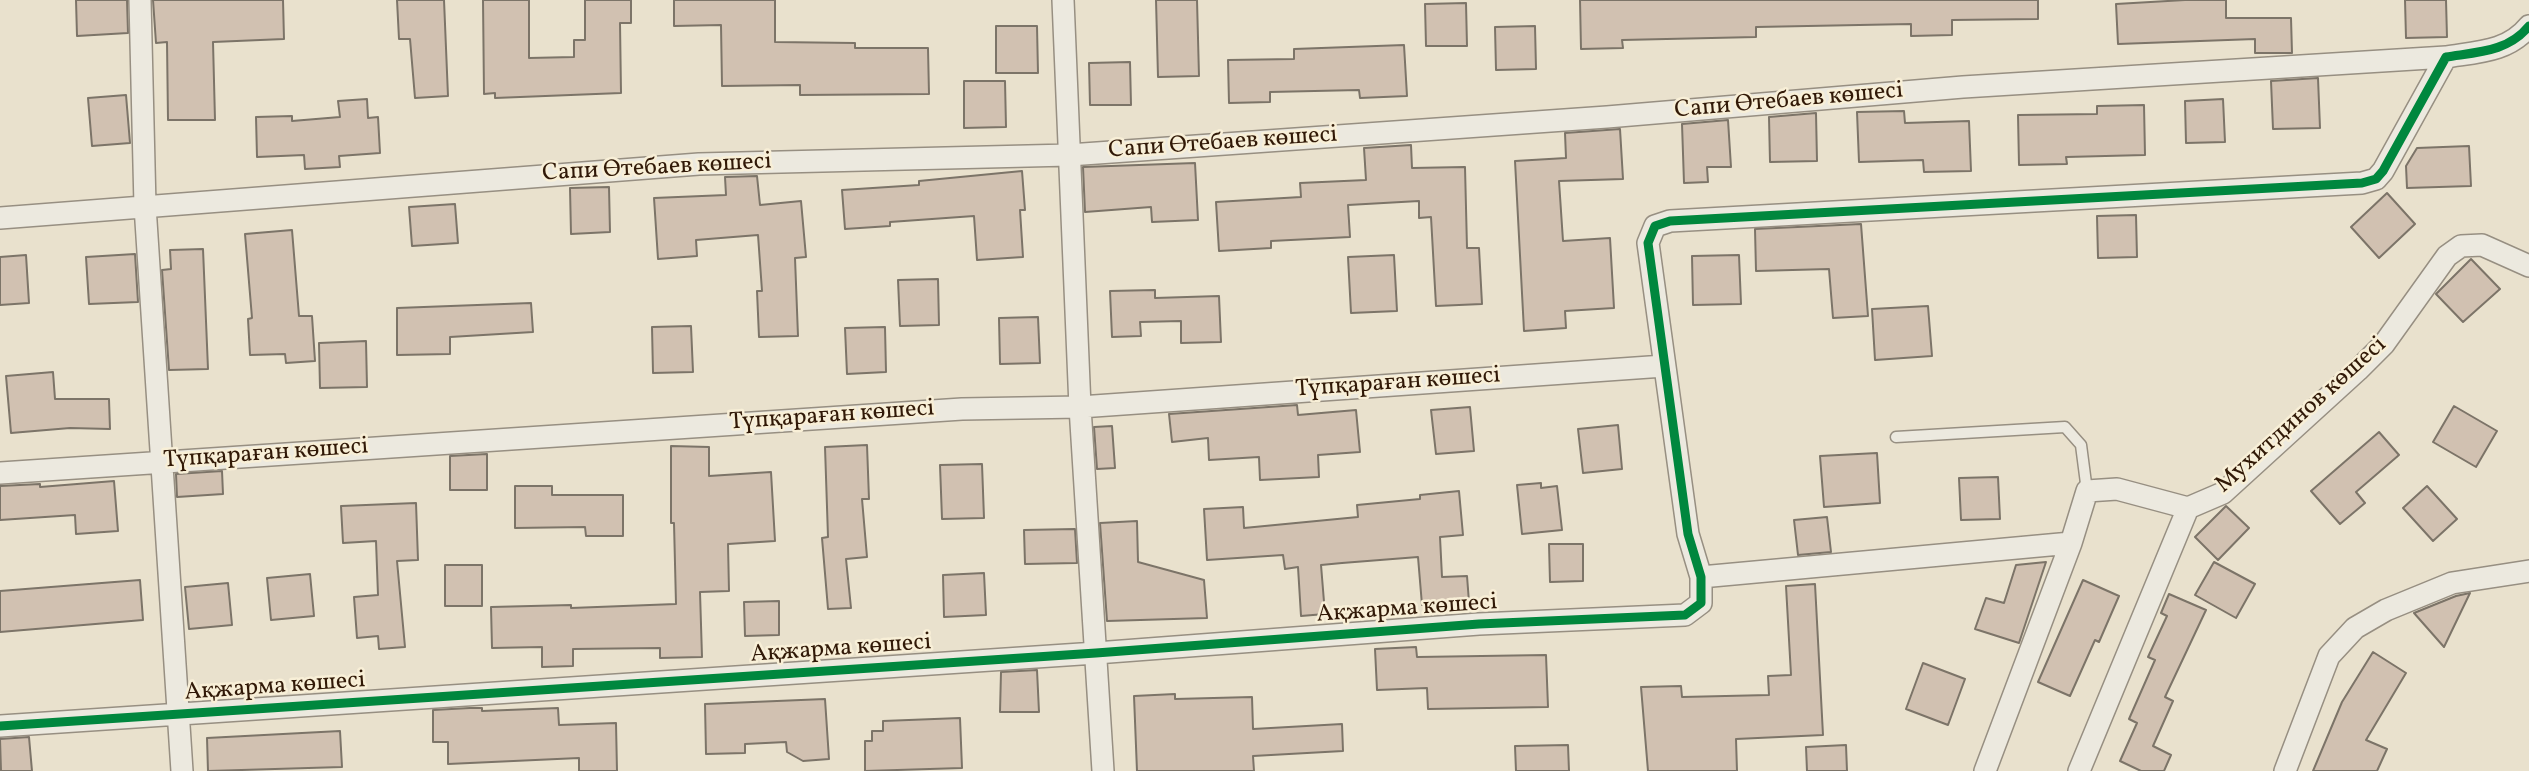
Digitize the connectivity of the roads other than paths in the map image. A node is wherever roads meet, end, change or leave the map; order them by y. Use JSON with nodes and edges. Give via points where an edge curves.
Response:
{"nodes":[{"id":1,"x":140,"y":0,"type":"edge"},
{"id":2,"x":1063,"y":0,"type":"edge"},
{"id":3,"x":2529,"y":26,"type":"edge"},
{"id":4,"x":2446,"y":57,"type":"junction"},
{"id":5,"x":1069,"y":155,"type":"junction"},
{"id":6,"x":145,"y":206,"type":"junction"},
{"id":7,"x":0,"y":218,"type":"edge"},
{"id":8,"x":2529,"y":266,"type":"edge"},
{"id":9,"x":1664,"y":366,"type":"junction"},
{"id":10,"x":1080,"y":407,"type":"junction"},
{"id":11,"x":1895,"y":437,"type":"dead end"},
{"id":12,"x":161,"y":463,"type":"junction"},
{"id":13,"x":0,"y":473,"type":"edge"},
{"id":14,"x":2087,"y":491,"type":"junction"},
{"id":15,"x":2188,"y":508,"type":"junction"},
{"id":16,"x":2071,"y":543,"type":"junction"},
{"id":17,"x":2529,"y":570,"type":"edge"},
{"id":18,"x":1701,"y":577,"type":"junction"},
{"id":19,"x":1096,"y":653,"type":"junction"},
{"id":20,"x":178,"y":714,"type":"junction"},
{"id":21,"x":0,"y":726,"type":"edge"},
{"id":22,"x":182,"y":771,"type":"edge"},
{"id":23,"x":1103,"y":771,"type":"edge"},
{"id":24,"x":1985,"y":771,"type":"edge"},
{"id":25,"x":2080,"y":771,"type":"edge"},
{"id":26,"x":2285,"y":771,"type":"edge"}],
"edges":[{"from":1,"to":6,"type":"street"},
{"from":2,"to":5,"type":"street"},
{"from":3,"to":4,"type":"street","name":"Сапи Өтебаев көшесі","via":[[2518,39],[2499,49]]},
{"from":4,"to":5,"type":"street","name":"Сапи Өтебаев көшесі","via":[[1963,87]]},
{"from":4,"to":9,"type":"street","via":[[2384,171],[2362,183],[1670,221],[1655,226],[1648,243]]},
{"from":5,"to":6,"type":"street","name":"Сапи Өтебаев көшесі","via":[[699,164]]},
{"from":5,"to":10,"type":"street"},
{"from":6,"to":7,"type":"street","name":"Сапи Өтебаев көшесі"},
{"from":6,"to":12,"type":"street"},
{"from":8,"to":15,"type":"street","name":"Мухитдинов көшесі","via":[[2482,246],[2461,246],[2447,256],[2384,344],[2358,370],[2223,493]]},
{"from":9,"to":10,"type":"street","name":"Түпқараған көшесі"},
{"from":9,"to":18,"type":"street","via":[[1688,534]]},
{"from":10,"to":12,"type":"street","name":"Түпқараған көшесі","via":[[962,409]]},
{"from":10,"to":19,"type":"street"},
{"from":11,"to":14,"type":"lane","via":[[2064,426],[2081,445]]},
{"from":12,"to":13,"type":"street","name":"Түпқараған көшесі"},
{"from":12,"to":20,"type":"street"},
{"from":14,"to":15,"type":"street","via":[[2117,489]]},
{"from":14,"to":16,"type":"street"},
{"from":15,"to":25,"type":"street","name":"Мухитдинов көшесі"},
{"from":16,"to":18,"type":"street"},
{"from":16,"to":24,"type":"street"},
{"from":17,"to":26,"type":"street","via":[[2452,583],[2355,628],[2329,656]]},
{"from":18,"to":19,"type":"street","name":"Ақжарма көшесі","via":[[1701,603],[1685,615],[1479,624]]},
{"from":19,"to":20,"type":"street","name":"Ақжарма көшесі"},
{"from":19,"to":23,"type":"street"},
{"from":20,"to":21,"type":"street","name":"Ақжарма көшесі"},
{"from":20,"to":22,"type":"street"}]}
